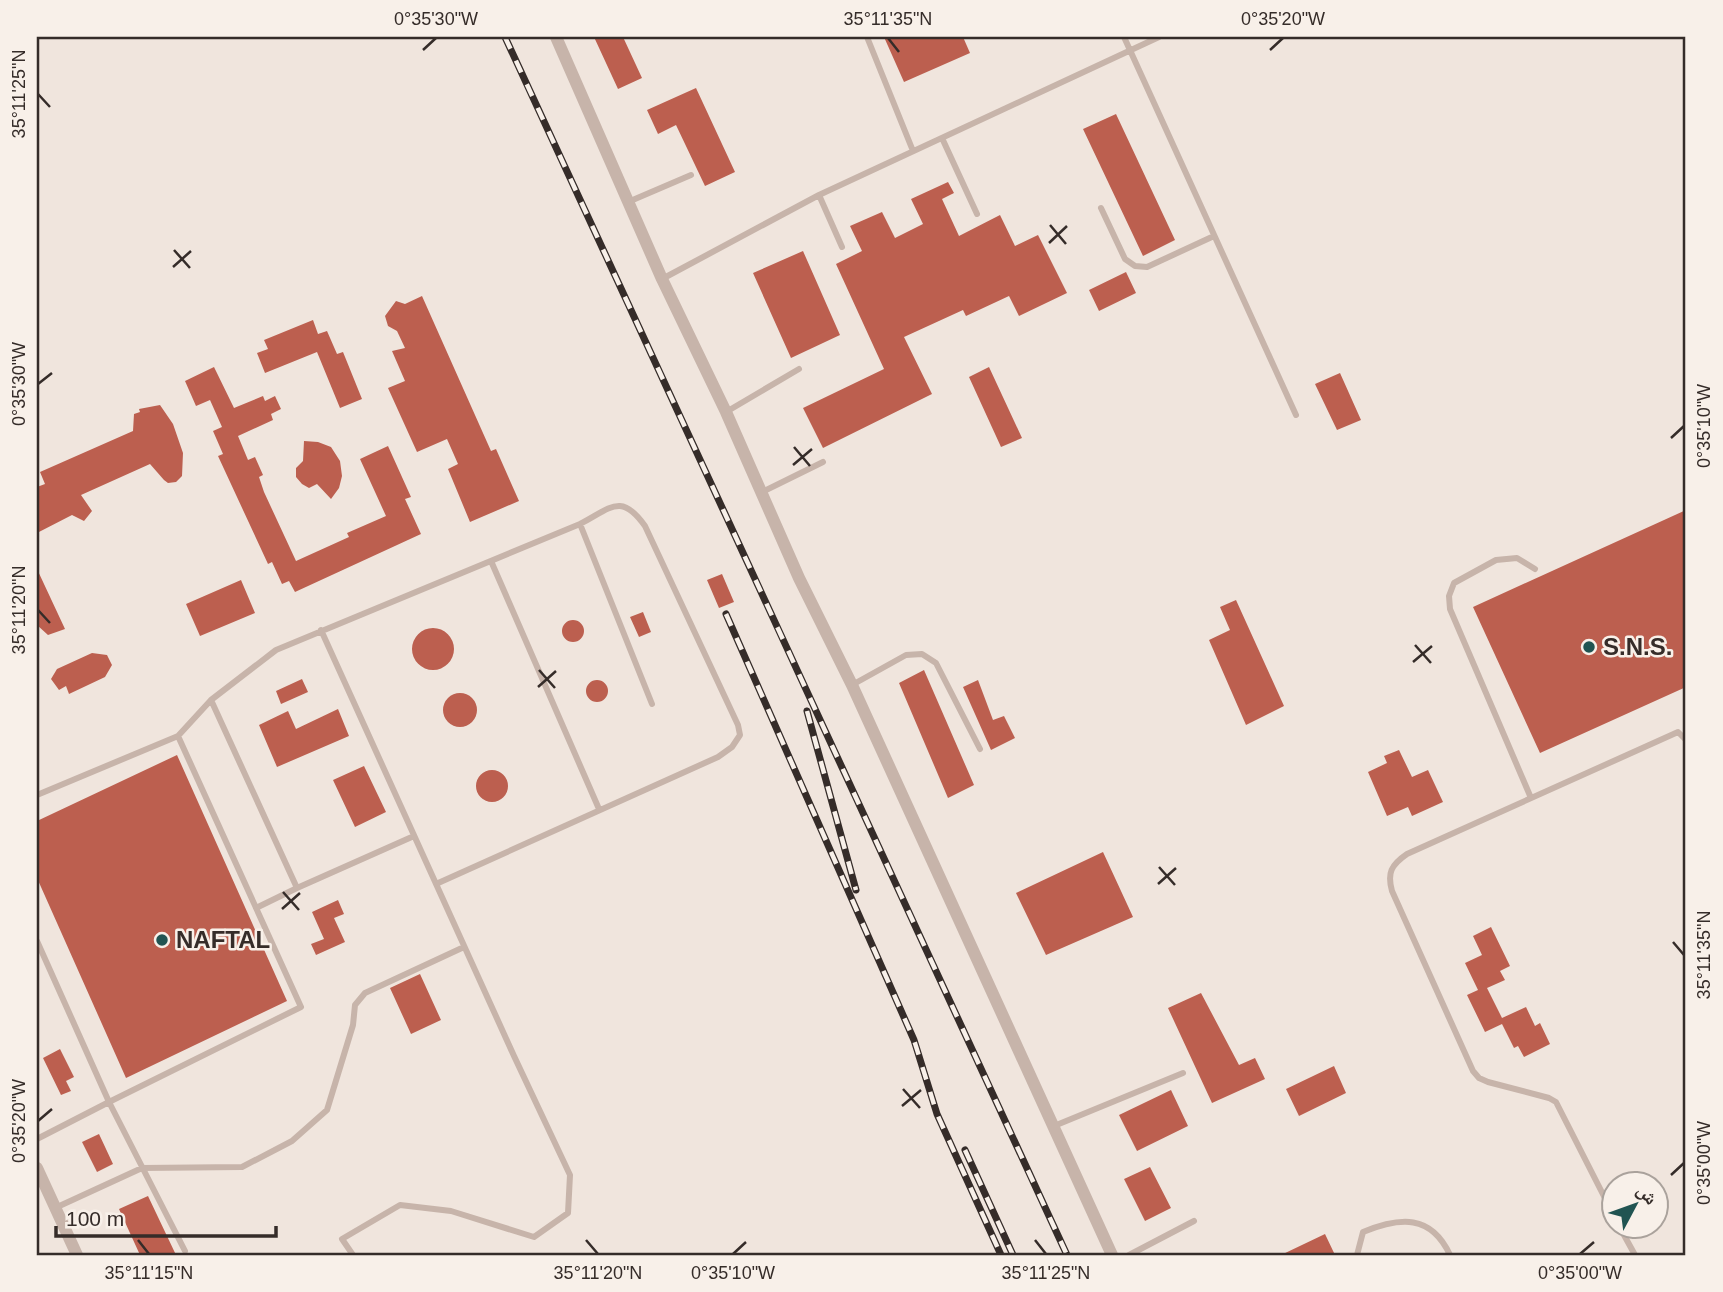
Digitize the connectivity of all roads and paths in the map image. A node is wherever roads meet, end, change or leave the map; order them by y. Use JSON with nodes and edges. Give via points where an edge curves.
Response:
{"nodes":[{"id":1,"x":867,"y":37,"type":"edge"},
{"id":2,"x":1124,"y":37,"type":"edge"},
{"id":3,"x":1159,"y":37,"type":"edge"},
{"id":4,"x":560,"y":38,"type":"edge"},
{"id":5,"x":1130,"y":50,"type":"junction"},
{"id":6,"x":942,"y":138,"type":"junction"},
{"id":7,"x":913,"y":151,"type":"junction"},
{"id":8,"x":691,"y":175,"type":"dead end"},
{"id":9,"x":819,"y":195,"type":"junction"},
{"id":10,"x":628,"y":202,"type":"junction"},
{"id":11,"x":1101,"y":208,"type":"dead end"},
{"id":12,"x":977,"y":214,"type":"dead end"},
{"id":13,"x":1214,"y":236,"type":"junction"},
{"id":14,"x":842,"y":247,"type":"dead end"},
{"id":15,"x":662,"y":279,"type":"junction"},
{"id":16,"x":799,"y":369,"type":"dead end"},
{"id":17,"x":726,"y":412,"type":"junction"},
{"id":18,"x":1296,"y":415,"type":"dead end"},
{"id":19,"x":823,"y":462,"type":"dead end"},
{"id":20,"x":760,"y":493,"type":"junction"},
{"id":21,"x":580,"y":524,"type":"junction"},
{"id":22,"x":491,"y":561,"type":"junction"},
{"id":23,"x":1535,"y":569,"type":"dead end"},
{"id":24,"x":321,"y":630,"type":"junction"},
{"id":25,"x":852,"y":685,"type":"junction"},
{"id":26,"x":211,"y":699,"type":"junction"},
{"id":27,"x":652,"y":704,"type":"dead end"},
{"id":28,"x":1686,"y":725,"type":"edge"},
{"id":29,"x":1678,"y":732,"type":"junction"},
{"id":30,"x":178,"y":736,"type":"junction"},
{"id":31,"x":1686,"y":740,"type":"edge"},
{"id":32,"x":980,"y":750,"type":"dead end"},
{"id":33,"x":37,"y":794,"type":"edge"},
{"id":34,"x":1531,"y":798,"type":"junction"},
{"id":35,"x":599,"y":809,"type":"junction"},
{"id":36,"x":414,"y":836,"type":"junction"},
{"id":37,"x":436,"y":884,"type":"junction"},
{"id":38,"x":297,"y":888,"type":"junction"},
{"id":39,"x":256,"y":908,"type":"junction"},
{"id":40,"x":37,"y":941,"type":"edge"},
{"id":41,"x":464,"y":947,"type":"junction"},
{"id":42,"x":1183,"y":1073,"type":"dead end"},
{"id":43,"x":109,"y":1102,"type":"junction"},
{"id":44,"x":1054,"y":1126,"type":"junction"},
{"id":45,"x":37,"y":1139,"type":"edge"},
{"id":46,"x":37,"y":1168,"type":"edge"},
{"id":47,"x":142,"y":1168,"type":"junction"},
{"id":48,"x":1600,"y":1187,"type":"edge"},
{"id":49,"x":55,"y":1208,"type":"junction"},
{"id":50,"x":1194,"y":1221,"type":"dead end"},
{"id":51,"x":185,"y":1251,"type":"dead end"},
{"id":52,"x":77,"y":1255,"type":"edge"},
{"id":53,"x":353,"y":1255,"type":"edge"},
{"id":54,"x":1112,"y":1255,"type":"edge"},
{"id":55,"x":1129,"y":1255,"type":"edge"},
{"id":56,"x":1357,"y":1255,"type":"edge"},
{"id":57,"x":1450,"y":1255,"type":"edge"}],
"edges":[{"from":1,"to":7,"type":"lane"},
{"from":2,"to":5,"type":"lane"},
{"from":3,"to":5,"type":"lane"},
{"from":4,"to":10,"type":"street"},
{"from":5,"to":6,"type":"lane"},
{"from":5,"to":13,"type":"lane"},
{"from":6,"to":7,"type":"lane"},
{"from":6,"to":12,"type":"lane"},
{"from":7,"to":9,"type":"lane"},
{"from":8,"to":10,"type":"lane"},
{"from":9,"to":14,"type":"lane"},
{"from":9,"to":15,"type":"lane"},
{"from":10,"to":15,"type":"street"},
{"from":11,"to":13,"type":"lane","via":[[1125,259],[1135,266],[1147,267]]},
{"from":13,"to":18,"type":"lane"},
{"from":15,"to":17,"type":"street"},
{"from":16,"to":17,"type":"lane"},
{"from":17,"to":20,"type":"street"},
{"from":19,"to":20,"type":"lane"},
{"from":20,"to":25,"type":"street"},
{"from":21,"to":22,"type":"lane"},
{"from":21,"to":27,"type":"lane"},
{"from":21,"to":35,"type":"lane","via":[[615,506],[635,512],[740,736],[718,757]]},
{"from":22,"to":24,"type":"lane"},
{"from":22,"to":35,"type":"lane"},
{"from":23,"to":34,"type":"lane","via":[[1517,558],[1496,560],[1454,583],[1449,596],[1450,609]]},
{"from":24,"to":26,"type":"lane","via":[[276,650]]},
{"from":24,"to":36,"type":"lane"},
{"from":25,"to":32,"type":"lane","via":[[906,655],[922,654],[936,663]]},
{"from":25,"to":44,"type":"street"},
{"from":26,"to":30,"type":"lane"},
{"from":26,"to":38,"type":"lane"},
{"from":28,"to":29,"type":"lane"},
{"from":29,"to":31,"type":"lane"},
{"from":29,"to":34,"type":"lane"},
{"from":30,"to":33,"type":"lane"},
{"from":30,"to":39,"type":"lane"},
{"from":34,"to":48,"type":"lane","via":[[1406,854],[1393,863],[1388,877],[1473,1071],[1488,1082],[1556,1102]]},
{"from":35,"to":37,"type":"lane"},
{"from":36,"to":37,"type":"lane"},
{"from":36,"to":38,"type":"lane"},
{"from":37,"to":41,"type":"lane"},
{"from":38,"to":39,"type":"lane"},
{"from":39,"to":43,"type":"lane","via":[[302,1007]]},
{"from":40,"to":43,"type":"lane"},
{"from":41,"to":47,"type":"lane","via":[[359,998],[327,1110],[292,1141],[242,1167]]},
{"from":41,"to":53,"type":"lane","via":[[570,1175],[568,1213],[534,1237],[451,1211],[400,1205],[342,1238]]},
{"from":42,"to":44,"type":"lane"},
{"from":43,"to":45,"type":"lane"},
{"from":43,"to":47,"type":"lane"},
{"from":44,"to":54,"type":"street"},
{"from":46,"to":49,"type":"street"},
{"from":47,"to":49,"type":"lane"},
{"from":47,"to":51,"type":"lane"},
{"from":49,"to":52,"type":"street"},
{"from":50,"to":55,"type":"lane"},
{"from":56,"to":57,"type":"lane","via":[[1363,1232],[1387,1222],[1420,1223],[1442,1239]]}]}
